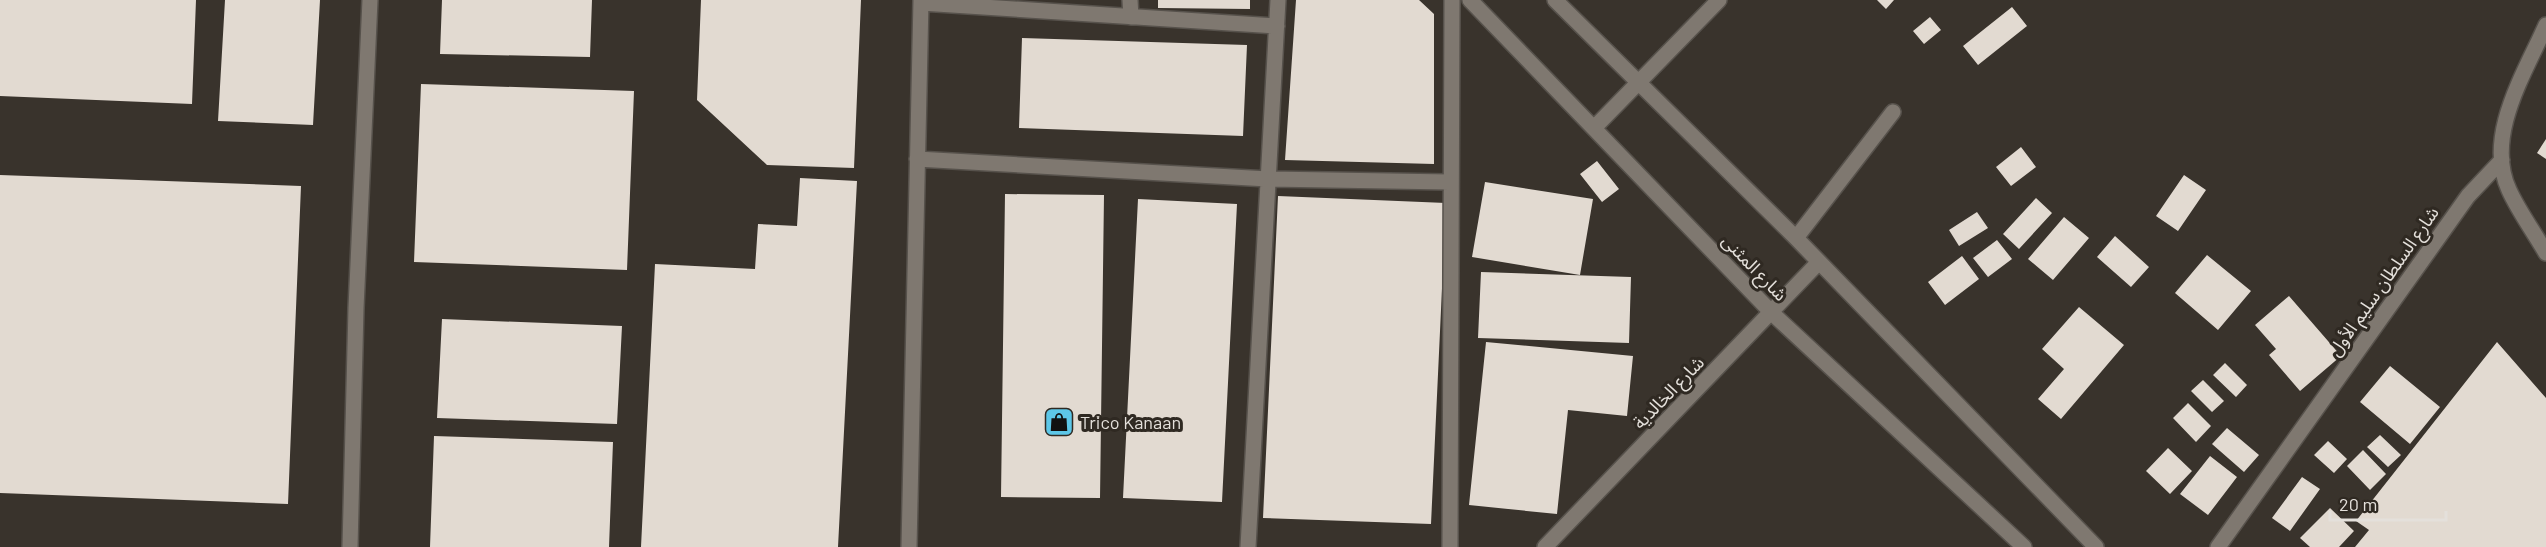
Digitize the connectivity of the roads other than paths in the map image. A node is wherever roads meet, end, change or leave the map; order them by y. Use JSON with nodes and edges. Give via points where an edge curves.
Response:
{"nodes":[{"id":1,"x":370,"y":0,"type":"edge"},
{"id":2,"x":1130,"y":0,"type":"edge"},
{"id":3,"x":1278,"y":0,"type":"edge"},
{"id":4,"x":1452,"y":0,"type":"edge"},
{"id":5,"x":1470,"y":0,"type":"edge"},
{"id":6,"x":1555,"y":0,"type":"edge"},
{"id":7,"x":1719,"y":0,"type":"edge"},
{"id":8,"x":921,"y":2,"type":"edge"},
{"id":9,"x":1131,"y":17,"type":"junction"},
{"id":10,"x":2546,"y":25,"type":"edge"},
{"id":11,"x":1276,"y":26,"type":"junction"},
{"id":12,"x":1639,"y":83,"type":"junction"},
{"id":13,"x":1893,"y":112,"type":"dead end"},
{"id":14,"x":1594,"y":128,"type":"junction"},
{"id":15,"x":917,"y":159,"type":"junction"},
{"id":16,"x":2502,"y":160,"type":"junction"},
{"id":17,"x":1268,"y":179,"type":"junction"},
{"id":18,"x":1449,"y":182,"type":"junction"},
{"id":19,"x":1796,"y":238,"type":"junction"},
{"id":20,"x":2546,"y":253,"type":"edge"},
{"id":21,"x":1818,"y":263,"type":"junction"},
{"id":22,"x":1773,"y":314,"type":"junction"},
{"id":23,"x":350,"y":547,"type":"edge"},
{"id":24,"x":909,"y":547,"type":"edge"},
{"id":25,"x":1248,"y":547,"type":"edge"},
{"id":26,"x":1450,"y":547,"type":"edge"},
{"id":27,"x":1545,"y":547,"type":"edge"},
{"id":28,"x":2024,"y":547,"type":"edge"},
{"id":29,"x":2096,"y":547,"type":"edge"},
{"id":30,"x":2218,"y":547,"type":"edge"}],
"edges":[{"from":1,"to":23,"type":"street"},
{"from":2,"to":9,"type":"street"},
{"from":3,"to":11,"type":"street"},
{"from":4,"to":18,"type":"street"},
{"from":5,"to":14,"type":"street","name":"شارع المثنى"},
{"from":6,"to":12,"type":"street"},
{"from":7,"to":12,"type":"street"},
{"from":8,"to":9,"type":"street"},
{"from":8,"to":15,"type":"street"},
{"from":9,"to":11,"type":"street"},
{"from":10,"to":16,"type":"street","via":[[2505,121]]},
{"from":11,"to":17,"type":"street"},
{"from":12,"to":14,"type":"street"},
{"from":12,"to":19,"type":"street"},
{"from":13,"to":19,"type":"street"},
{"from":14,"to":22,"type":"street","name":"شارع المثنى"},
{"from":15,"to":17,"type":"street"},
{"from":15,"to":24,"type":"street"},
{"from":16,"to":20,"type":"street","via":[[2508,188]]},
{"from":16,"to":30,"type":"street","name":"شارع السلطان سليم الأول","via":[[2468,196]]},
{"from":17,"to":18,"type":"street"},
{"from":17,"to":25,"type":"street"},
{"from":18,"to":26,"type":"street"},
{"from":19,"to":21,"type":"street"},
{"from":21,"to":22,"type":"street","name":"شارع الخالدية"},
{"from":21,"to":29,"type":"street"},
{"from":22,"to":27,"type":"street","name":"شارع الخالدية"},
{"from":22,"to":28,"type":"street","name":"شارع المثنى"}]}
